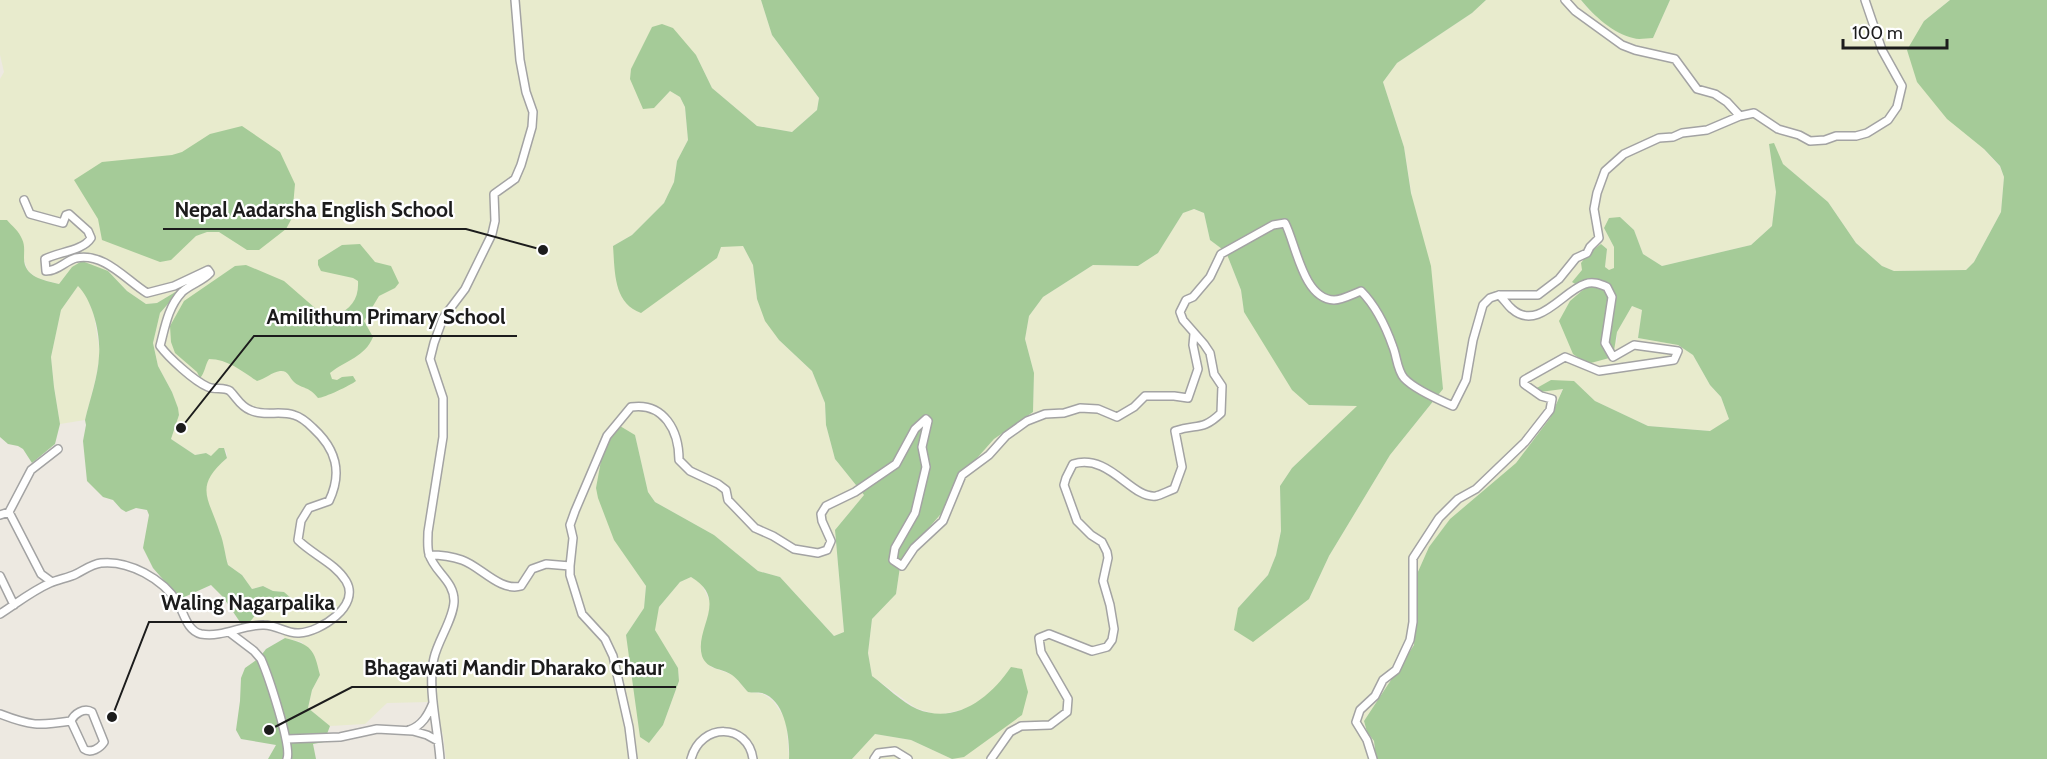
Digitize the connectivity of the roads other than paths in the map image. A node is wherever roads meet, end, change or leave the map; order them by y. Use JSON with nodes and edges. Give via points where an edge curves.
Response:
{"nodes":[{"id":1,"x":515,"y":0,"type":"edge"},
{"id":2,"x":1565,"y":0,"type":"edge"},
{"id":3,"x":1865,"y":0,"type":"edge"},
{"id":4,"x":1740,"y":116,"type":"junction"},
{"id":5,"x":24,"y":200,"type":"dead end"},
{"id":6,"x":1499,"y":295,"type":"junction"},
{"id":7,"x":1194,"y":334,"type":"junction"},
{"id":8,"x":58,"y":449,"type":"dead end"},
{"id":9,"x":9,"y":512,"type":"junction"},
{"id":10,"x":0,"y":515,"type":"edge"},
{"id":11,"x":429,"y":555,"type":"junction"},
{"id":12,"x":570,"y":566,"type":"junction"},
{"id":13,"x":0,"y":576,"type":"edge"},
{"id":14,"x":52,"y":582,"type":"junction"},
{"id":15,"x":14,"y":605,"type":"junction"},
{"id":16,"x":0,"y":614,"type":"edge"},
{"id":17,"x":229,"y":632,"type":"junction"},
{"id":18,"x":434,"y":701,"type":"junction"},
{"id":19,"x":0,"y":714,"type":"edge"},
{"id":20,"x":71,"y":722,"type":"junction"},
{"id":21,"x":406,"y":730,"type":"junction"},
{"id":22,"x":287,"y":739,"type":"junction"},
{"id":23,"x":438,"y":741,"type":"junction"},
{"id":24,"x":287,"y":759,"type":"edge"},
{"id":25,"x":440,"y":759,"type":"edge"},
{"id":26,"x":633,"y":759,"type":"edge"},
{"id":27,"x":691,"y":759,"type":"edge"},
{"id":28,"x":753,"y":759,"type":"edge"},
{"id":29,"x":873,"y":759,"type":"edge"},
{"id":30,"x":908,"y":759,"type":"edge"},
{"id":31,"x":992,"y":759,"type":"edge"},
{"id":32,"x":1373,"y":759,"type":"edge"}],
"edges":[{"from":1,"to":11,"type":"street","via":[[520,60],[532,127],[514,179],[494,194],[492,234],[465,289],[443,318],[430,359],[442,398],[443,437],[428,531]]},
{"from":2,"to":4,"type":"street","via":[[1622,45],[1675,59],[1697,89],[1715,94]]},
{"from":3,"to":4,"type":"street","via":[[1882,50],[1902,86],[1897,107],[1888,120],[1867,133],[1810,141],[1778,129],[1754,113]]},
{"from":4,"to":6,"type":"street","via":[[1707,130],[1659,138],[1624,154],[1605,171],[1597,192],[1594,209],[1599,238],[1587,253],[1576,258],[1559,279],[1538,295]]},
{"from":5,"to":17,"type":"street","via":[[30,214],[63,223],[69,214],[91,238],[83,245],[45,259],[46,271],[86,258],[112,267],[147,293],[208,270],[206,277],[174,303],[160,346],[195,378],[209,387],[228,390],[247,409],[265,415],[297,415],[321,435],[333,453],[336,487],[329,501],[309,508],[301,521],[298,540],[347,582],[347,603],[333,619],[315,629],[298,633],[276,625],[256,624]]},
{"from":6,"to":7,"type":"street","via":[[1490,298],[1480,312],[1466,380],[1453,406],[1404,378],[1376,309],[1361,291],[1335,300],[1322,298],[1309,284],[1285,223],[1273,225],[1221,254],[1210,277],[1186,300],[1180,312]]},
{"from":6,"to":32,"type":"street","via":[[1512,310],[1526,316],[1545,312],[1584,284],[1607,286],[1612,297],[1605,343],[1613,357],[1634,345],[1678,351],[1674,360],[1599,371],[1565,357],[1524,380],[1541,396],[1552,399],[1550,410],[1497,470],[1439,518],[1413,558],[1410,640],[1396,670],[1360,710],[1356,723]]},
{"from":7,"to":12,"type":"street","via":[[1198,369],[1188,398],[1145,396],[1117,417],[1098,409],[1080,408],[1027,421],[962,475],[944,521],[914,548],[902,566],[893,560],[895,548],[915,513],[926,467],[922,447],[926,419],[915,429],[896,464],[826,506],[821,514],[831,541],[827,550],[818,553],[794,549],[755,528],[728,500],[726,490],[690,471],[679,460],[672,428],[661,413],[643,405],[631,407],[607,436],[575,511],[570,525]]},
{"from":7,"to":31,"type":"street","via":[[1210,353],[1214,374],[1222,387],[1221,413],[1204,426],[1175,431],[1182,467],[1174,489],[1155,496],[1139,492],[1107,469],[1085,461],[1073,464],[1064,486],[1077,521],[1102,542],[1107,552],[1103,581],[1112,615],[1112,640],[1107,647],[1092,651],[1049,634],[1039,638],[1041,652],[1068,699],[1067,712],[1050,725],[1021,726],[1010,732]]},
{"from":8,"to":9,"type":"street","via":[[31,470]]},
{"from":9,"to":10,"type":"street"},
{"from":9,"to":14,"type":"street","via":[[41,574]]},
{"from":11,"to":12,"type":"street","via":[[464,560],[515,587],[521,586],[532,569],[546,564]]},
{"from":11,"to":18,"type":"street","via":[[452,590],[454,601],[434,657]]},
{"from":12,"to":26,"type":"street","via":[[582,614],[605,639],[613,656]]},
{"from":13,"to":15,"type":"street"},
{"from":14,"to":15,"type":"street"},
{"from":14,"to":17,"type":"street","via":[[100,563],[130,565],[165,587],[193,630],[199,634]]},
{"from":15,"to":16,"type":"street"},
{"from":17,"to":22,"type":"street","via":[[261,659]]},
{"from":18,"to":21,"type":"street","via":[[420,724]]},
{"from":18,"to":23,"type":"street"},
{"from":19,"to":20,"type":"street","via":[[33,725]]},
{"from":20,"to":20,"type":"street","via":[[85,710],[92,712],[105,742],[87,751]]},
{"from":21,"to":22,"type":"street","via":[[377,729]]},
{"from":21,"to":23,"type":"street"},
{"from":22,"to":24,"type":"street"},
{"from":23,"to":25,"type":"street"},
{"from":27,"to":28,"type":"street","via":[[698,743],[712,732],[730,732],[741,738]]},
{"from":29,"to":30,"type":"street","via":[[878,753],[895,751]]}]}
